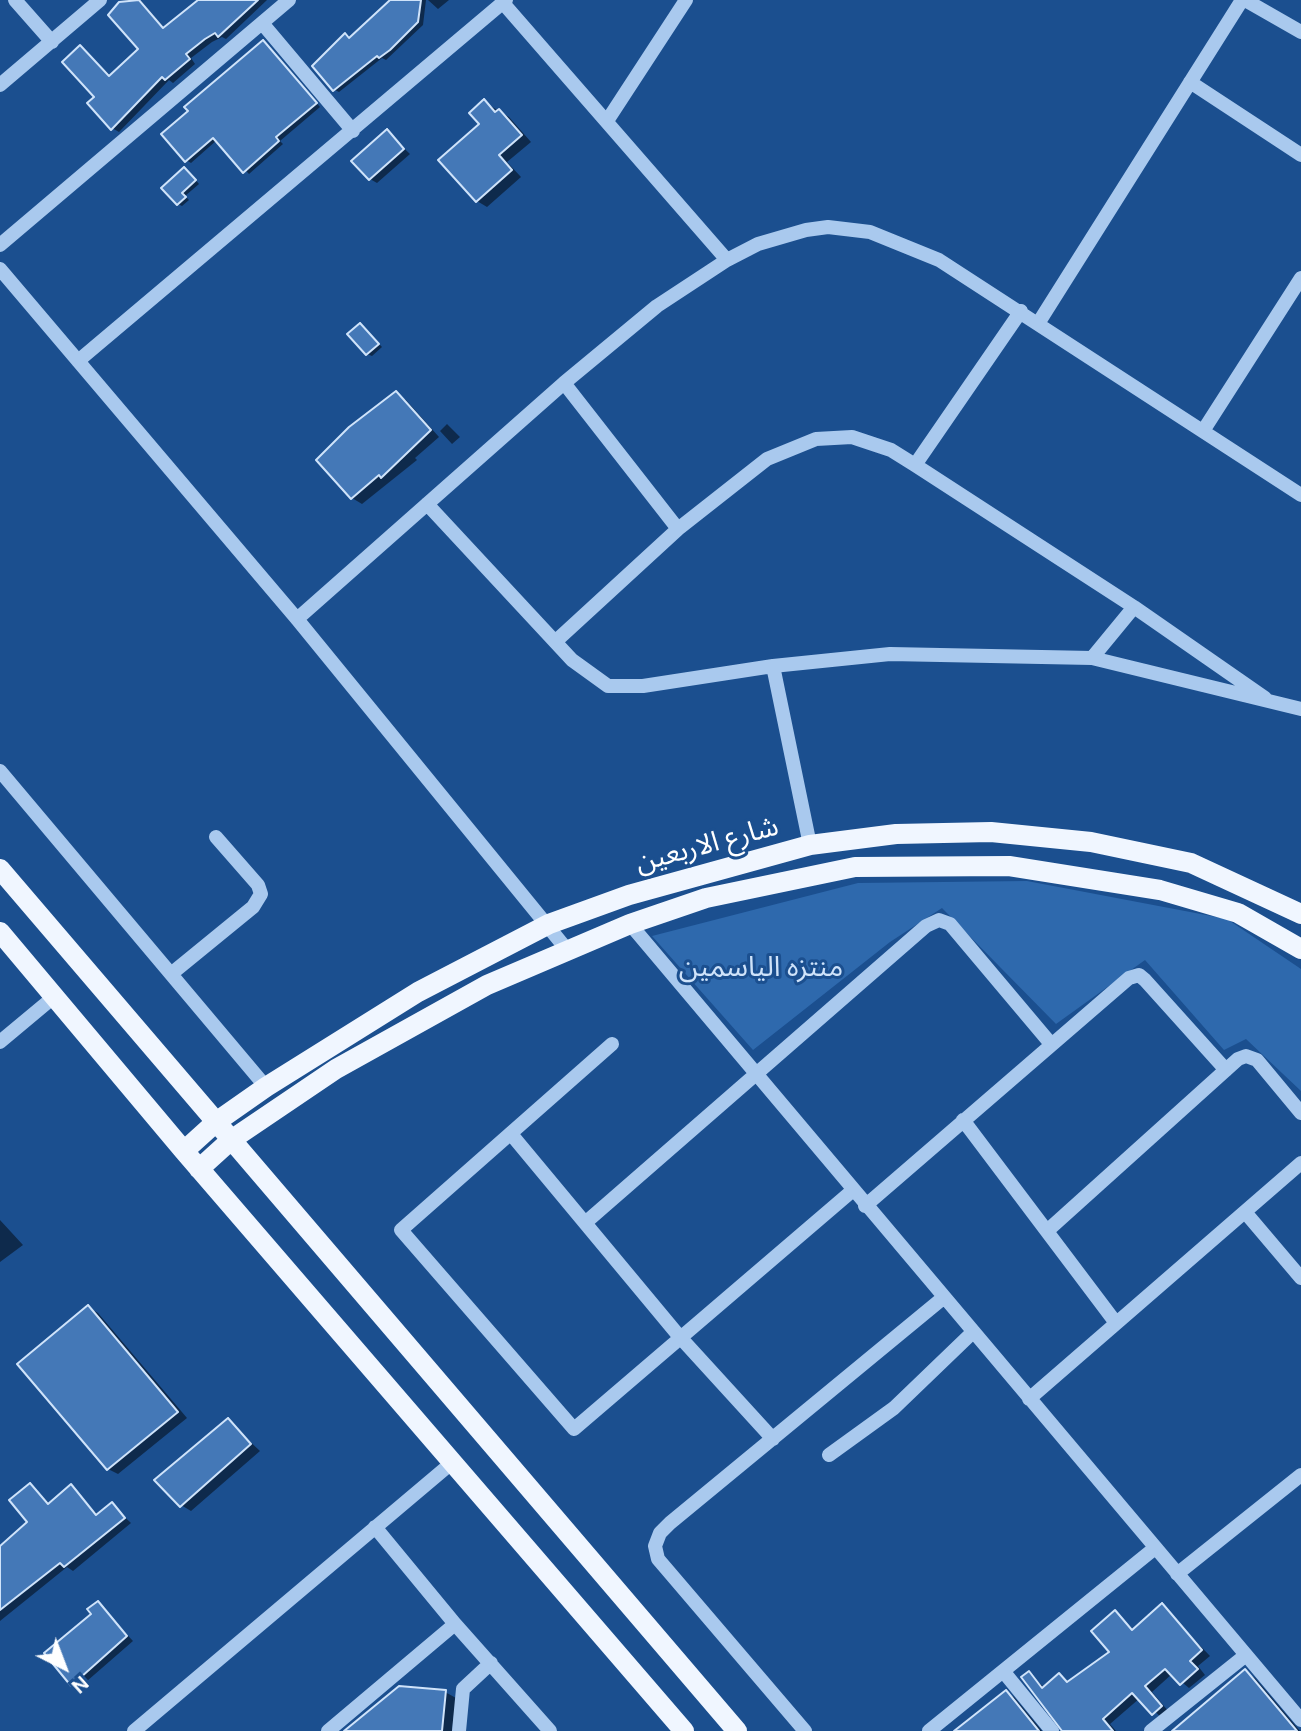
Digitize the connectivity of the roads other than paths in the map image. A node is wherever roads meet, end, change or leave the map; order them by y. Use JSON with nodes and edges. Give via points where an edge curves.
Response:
{"nodes":[{"id":1,"x":15,"y":0,"type":"edge"},
{"id":2,"x":100,"y":0,"type":"edge"},
{"id":3,"x":289,"y":0,"type":"edge"},
{"id":4,"x":686,"y":0,"type":"edge"},
{"id":5,"x":1244,"y":0,"type":"edge"},
{"id":6,"x":504,"y":2,"type":"edge"},
{"id":7,"x":262,"y":23,"type":"junction"},
{"id":8,"x":1301,"y":32,"type":"edge"},
{"id":9,"x":52,"y":42,"type":"junction"},
{"id":10,"x":1190,"y":82,"type":"junction"},
{"id":11,"x":0,"y":85,"type":"edge"},
{"id":12,"x":607,"y":121,"type":"junction"},
{"id":13,"x":353,"y":131,"type":"junction"},
{"id":14,"x":1301,"y":155,"type":"edge"},
{"id":15,"x":0,"y":245,"type":"edge"},
{"id":16,"x":727,"y":260,"type":"junction"},
{"id":17,"x":0,"y":269,"type":"edge"},
{"id":18,"x":1301,"y":278,"type":"edge"},
{"id":19,"x":1021,"y":311,"type":"junction"},
{"id":20,"x":1039,"y":322,"type":"junction"},
{"id":21,"x":78,"y":361,"type":"junction"},
{"id":22,"x":564,"y":383,"type":"junction"},
{"id":23,"x":1203,"y":431,"type":"junction"},
{"id":24,"x":915,"y":465,"type":"junction"},
{"id":25,"x":1301,"y":495,"type":"edge"},
{"id":26,"x":427,"y":504,"type":"junction"},
{"id":27,"x":678,"y":529,"type":"junction"},
{"id":28,"x":1134,"y":607,"type":"junction"},
{"id":29,"x":297,"y":619,"type":"junction"},
{"id":30,"x":556,"y":641,"type":"junction"},
{"id":31,"x":1092,"y":658,"type":"junction"},
{"id":32,"x":773,"y":666,"type":"junction"},
{"id":33,"x":1272,"y":703,"type":"junction"},
{"id":34,"x":1301,"y":709,"type":"edge"},
{"id":35,"x":0,"y":771,"type":"edge"},
{"id":36,"x":216,"y":837,"type":"dead end"},
{"id":37,"x":810,"y":845,"type":"junction"},
{"id":38,"x":0,"y":869,"type":"edge"},
{"id":39,"x":1301,"y":914,"type":"edge"},
{"id":40,"x":549,"y":924,"type":"junction"},
{"id":41,"x":630,"y":924,"type":"junction"},
{"id":42,"x":0,"y":932,"type":"edge"},
{"id":43,"x":1301,"y":949,"type":"edge"},
{"id":44,"x":568,"y":951,"type":"junction"},
{"id":45,"x":171,"y":974,"type":"junction"},
{"id":46,"x":55,"y":996,"type":"junction"},
{"id":47,"x":0,"y":1042,"type":"edge"},
{"id":48,"x":612,"y":1044,"type":"dead end"},
{"id":49,"x":1051,"y":1044,"type":"junction"},
{"id":50,"x":1226,"y":1070,"type":"junction"},
{"id":51,"x":754,"y":1075,"type":"junction"},
{"id":52,"x":266,"y":1087,"type":"junction"},
{"id":53,"x":1301,"y":1113,"type":"edge"},
{"id":54,"x":963,"y":1120,"type":"junction"},
{"id":55,"x":216,"y":1122,"type":"junction"},
{"id":56,"x":511,"y":1134,"type":"junction"},
{"id":57,"x":231,"y":1140,"type":"junction"},
{"id":58,"x":184,"y":1151,"type":"junction"},
{"id":59,"x":1301,"y":1163,"type":"edge"},
{"id":60,"x":199,"y":1169,"type":"junction"},
{"id":61,"x":852,"y":1191,"type":"junction"},
{"id":62,"x":865,"y":1206,"type":"junction"},
{"id":63,"x":1245,"y":1212,"type":"junction"},
{"id":64,"x":585,"y":1223,"type":"junction"},
{"id":65,"x":1047,"y":1231,"type":"junction"},
{"id":66,"x":1301,"y":1278,"type":"edge"},
{"id":67,"x":943,"y":1298,"type":"junction"},
{"id":68,"x":1116,"y":1323,"type":"junction"},
{"id":69,"x":973,"y":1332,"type":"junction"},
{"id":70,"x":679,"y":1336,"type":"junction"},
{"id":71,"x":1029,"y":1399,"type":"junction"},
{"id":72,"x":773,"y":1439,"type":"junction"},
{"id":73,"x":829,"y":1455,"type":"dead end"},
{"id":74,"x":454,"y":1461,"type":"junction"},
{"id":75,"x":1301,"y":1475,"type":"edge"},
{"id":76,"x":375,"y":1527,"type":"junction"},
{"id":77,"x":1155,"y":1548,"type":"junction"},
{"id":78,"x":1177,"y":1574,"type":"junction"},
{"id":79,"x":455,"y":1624,"type":"junction"},
{"id":80,"x":1246,"y":1655,"type":"junction"},
{"id":81,"x":491,"y":1663,"type":"junction"},
{"id":82,"x":1003,"y":1671,"type":"junction"},
{"id":83,"x":1301,"y":1720,"type":"edge"},
{"id":84,"x":134,"y":1731,"type":"edge"},
{"id":85,"x":328,"y":1731,"type":"edge"},
{"id":86,"x":459,"y":1731,"type":"edge"},
{"id":87,"x":550,"y":1731,"type":"edge"},
{"id":88,"x":684,"y":1731,"type":"edge"},
{"id":89,"x":737,"y":1731,"type":"edge"},
{"id":90,"x":805,"y":1731,"type":"edge"},
{"id":91,"x":929,"y":1731,"type":"edge"},
{"id":92,"x":1052,"y":1731,"type":"edge"},
{"id":93,"x":1151,"y":1731,"type":"edge"}],
"edges":[{"from":1,"to":9,"type":"street"},
{"from":2,"to":9,"type":"street"},
{"from":3,"to":7,"type":"street"},
{"from":4,"to":12,"type":"street"},
{"from":5,"to":8,"type":"street"},
{"from":5,"to":10,"type":"street"},
{"from":6,"to":12,"type":"street"},
{"from":6,"to":13,"type":"street"},
{"from":7,"to":13,"type":"street"},
{"from":7,"to":15,"type":"street"},
{"from":9,"to":11,"type":"street"},
{"from":10,"to":14,"type":"street"},
{"from":10,"to":20,"type":"street"},
{"from":12,"to":16,"type":"street"},
{"from":13,"to":21,"type":"street"},
{"from":16,"to":19,"type":"street","via":[[806,230],[870,232],[939,260]]},
{"from":16,"to":22,"type":"street","via":[[657,306]]},
{"from":17,"to":21,"type":"street"},
{"from":18,"to":23,"type":"street"},
{"from":19,"to":20,"type":"street"},
{"from":19,"to":24,"type":"street"},
{"from":20,"to":23,"type":"street"},
{"from":21,"to":29,"type":"street"},
{"from":22,"to":26,"type":"street"},
{"from":22,"to":27,"type":"street"},
{"from":23,"to":25,"type":"street"},
{"from":24,"to":27,"type":"street","via":[[852,437],[799,444],[745,474]]},
{"from":24,"to":28,"type":"street"},
{"from":26,"to":29,"type":"street"},
{"from":26,"to":30,"type":"street"},
{"from":27,"to":30,"type":"street"},
{"from":28,"to":31,"type":"street"},
{"from":28,"to":33,"type":"street"},
{"from":29,"to":40,"type":"street"},
{"from":30,"to":32,"type":"street","via":[[591,677],[608,686],[643,686]]},
{"from":31,"to":32,"type":"street","via":[[890,654]]},
{"from":31,"to":33,"type":"street"},
{"from":32,"to":37,"type":"street"},
{"from":33,"to":34,"type":"street"},
{"from":35,"to":45,"type":"street"},
{"from":36,"to":45,"type":"street","via":[[261,894],[253,907]]},
{"from":37,"to":39,"type":"main road","name":"شارع الاربعين","via":[[896,834],[991,832],[1091,842],[1191,863]]},
{"from":37,"to":40,"type":"main road","name":"شارع الاربعين","via":[[629,895]]},
{"from":38,"to":55,"type":"main road"},
{"from":40,"to":44,"type":"street"},
{"from":40,"to":52,"type":"main road","name":"شارع الاربعين","via":[[418,992]]},
{"from":41,"to":43,"type":"main road","via":[[706,898],[855,867],[1009,866],[1204,900]]},
{"from":41,"to":44,"type":"main road"},
{"from":41,"to":51,"type":"street"},
{"from":42,"to":46,"type":"main road"},
{"from":44,"to":57,"type":"main road","via":[[487,985],[336,1069]]},
{"from":45,"to":52,"type":"street"},
{"from":46,"to":47,"type":"street"},
{"from":46,"to":58,"type":"main road"},
{"from":48,"to":56,"type":"street"},
{"from":49,"to":50,"type":"street","via":[[1139,975]]},
{"from":49,"to":51,"type":"street","via":[[950,924],[939,920]]},
{"from":49,"to":54,"type":"street"},
{"from":50,"to":53,"type":"street","via":[[1246,1056],[1257,1060]]},
{"from":50,"to":65,"type":"street"},
{"from":51,"to":61,"type":"street"},
{"from":51,"to":64,"type":"street"},
{"from":52,"to":55,"type":"main road","name":"شارع الاربعين"},
{"from":54,"to":62,"type":"street"},
{"from":54,"to":65,"type":"street"},
{"from":55,"to":57,"type":"main road"},
{"from":55,"to":58,"type":"main road","name":"شارع الاربعين"},
{"from":56,"to":64,"type":"street"},
{"from":56,"to":70,"type":"street","via":[[401,1230],[574,1429]]},
{"from":57,"to":60,"type":"main road"},
{"from":57,"to":89,"type":"main road"},
{"from":58,"to":60,"type":"main road"},
{"from":59,"to":63,"type":"street"},
{"from":60,"to":74,"type":"main road"},
{"from":61,"to":62,"type":"street"},
{"from":61,"to":70,"type":"street"},
{"from":62,"to":67,"type":"street"},
{"from":63,"to":66,"type":"street"},
{"from":63,"to":68,"type":"street"},
{"from":64,"to":70,"type":"street"},
{"from":65,"to":68,"type":"street"},
{"from":67,"to":69,"type":"street"},
{"from":67,"to":72,"type":"street"},
{"from":68,"to":71,"type":"street"},
{"from":69,"to":71,"type":"street"},
{"from":69,"to":73,"type":"street","via":[[894,1408]]},
{"from":70,"to":72,"type":"street"},
{"from":71,"to":77,"type":"street"},
{"from":72,"to":90,"type":"street","via":[[670,1523],[655,1546],[658,1559]]},
{"from":74,"to":76,"type":"street"},
{"from":74,"to":88,"type":"main road"},
{"from":75,"to":78,"type":"street"},
{"from":76,"to":79,"type":"street"},
{"from":76,"to":84,"type":"street"},
{"from":77,"to":78,"type":"street"},
{"from":77,"to":82,"type":"street"},
{"from":78,"to":80,"type":"street"},
{"from":79,"to":81,"type":"street"},
{"from":79,"to":85,"type":"street"},
{"from":80,"to":83,"type":"street"},
{"from":80,"to":93,"type":"street"},
{"from":81,"to":86,"type":"street","via":[[463,1689]]},
{"from":81,"to":87,"type":"street"},
{"from":82,"to":91,"type":"street"},
{"from":82,"to":92,"type":"street"}]}
